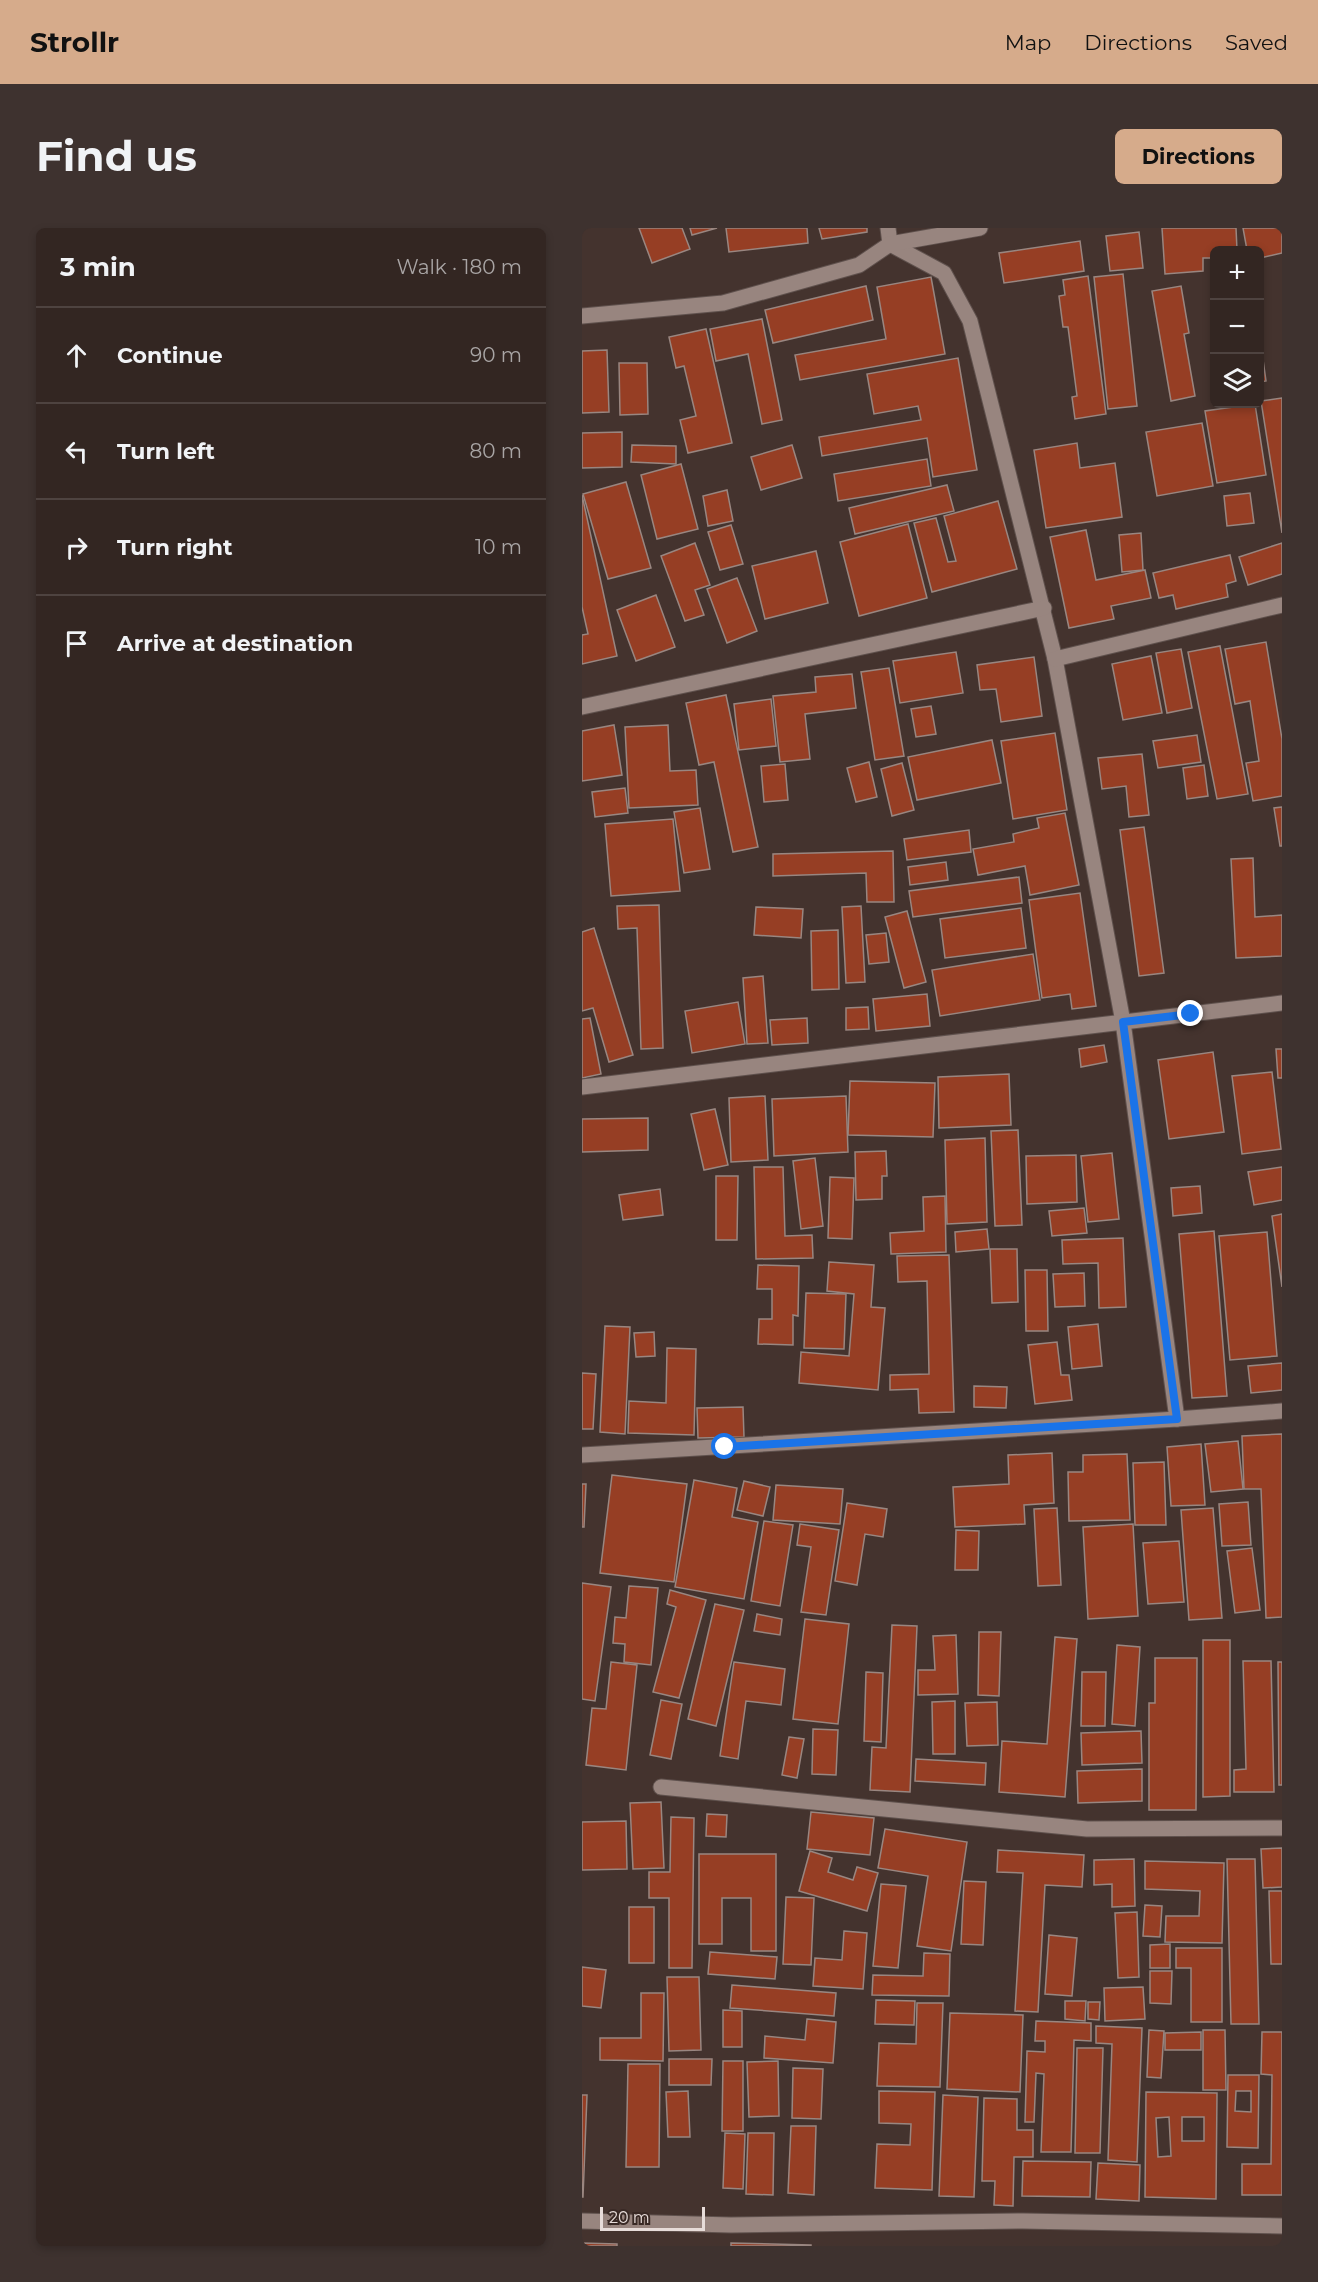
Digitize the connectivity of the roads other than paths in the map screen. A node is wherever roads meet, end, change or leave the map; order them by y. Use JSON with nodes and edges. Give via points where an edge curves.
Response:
{"nodes":[{"id":1,"x":888,"y":228,"type":"edge"},
{"id":2,"x":980,"y":228,"type":"edge"},
{"id":3,"x":890,"y":244,"type":"junction"},
{"id":4,"x":582,"y":316,"type":"edge"},
{"id":5,"x":1282,"y":605,"type":"edge"},
{"id":6,"x":1044,"y":608,"type":"junction"},
{"id":7,"x":1055,"y":659,"type":"junction"},
{"id":8,"x":582,"y":707,"type":"edge"},
{"id":9,"x":1282,"y":1003,"type":"edge"},
{"id":10,"x":1123,"y":1022,"type":"junction"},
{"id":11,"x":582,"y":1087,"type":"edge"},
{"id":12,"x":1282,"y":1411,"type":"edge"},
{"id":13,"x":1177,"y":1419,"type":"junction"},
{"id":14,"x":582,"y":1455,"type":"edge"},
{"id":15,"x":661,"y":1787,"type":"dead end"},
{"id":16,"x":1282,"y":1828,"type":"edge"},
{"id":17,"x":582,"y":2221,"type":"edge"},
{"id":18,"x":1282,"y":2226,"type":"edge"}],
"edges":[{"from":1,"to":3,"type":"street"},
{"from":2,"to":3,"type":"street"},
{"from":3,"to":4,"type":"street","via":[[859,266],[723,303]]},
{"from":3,"to":6,"type":"street","via":[[944,273],[970,321]]},
{"from":5,"to":7,"type":"street"},
{"from":6,"to":7,"type":"street"},
{"from":6,"to":8,"type":"street"},
{"from":7,"to":10,"type":"street"},
{"from":9,"to":10,"type":"street"},
{"from":10,"to":11,"type":"street"},
{"from":10,"to":13,"type":"street"},
{"from":12,"to":13,"type":"street"},
{"from":13,"to":14,"type":"street"},
{"from":15,"to":16,"type":"street","via":[[1087,1829]]},
{"from":17,"to":18,"type":"street","via":[[731,2225],[1023,2221]]}]}
